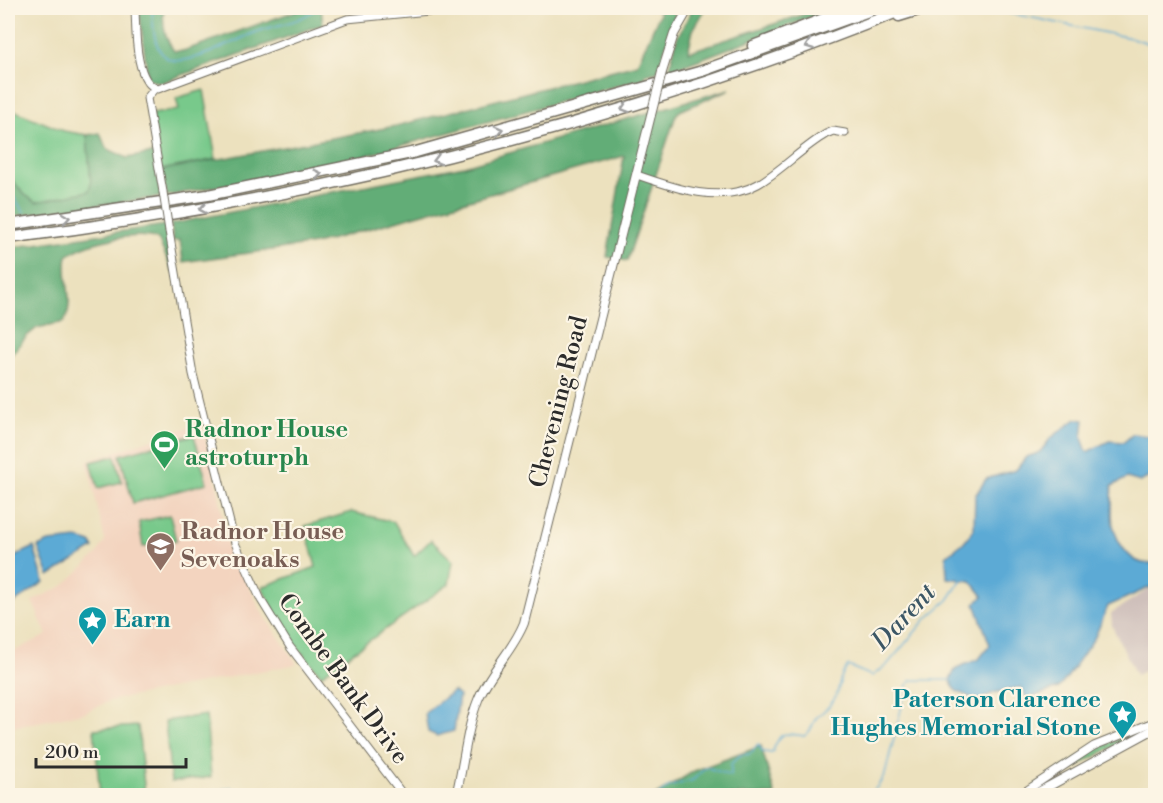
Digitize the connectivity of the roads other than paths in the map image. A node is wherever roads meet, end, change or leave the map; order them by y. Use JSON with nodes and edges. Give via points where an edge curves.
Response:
{"nodes":[{"id":1,"x":135,"y":8,"type":"edge"},
{"id":2,"x":459,"y":8,"type":"edge"},
{"id":3,"x":852,"y":8,"type":"edge"},
{"id":4,"x":877,"y":8,"type":"edge"},
{"id":5,"x":907,"y":8,"type":"edge"},
{"id":6,"x":925,"y":8,"type":"edge"},
{"id":7,"x":684,"y":9,"type":"edge"},
{"id":8,"x":864,"y":24,"type":"junction"},
{"id":9,"x":672,"y":79,"type":"junction"},
{"id":10,"x":145,"y":82,"type":"junction"},
{"id":11,"x":155,"y":88,"type":"junction"},
{"id":12,"x":147,"y":98,"type":"junction"},
{"id":13,"x":845,"y":133,"type":"dead end"},
{"id":14,"x":637,"y":175,"type":"junction"},
{"id":15,"x":8,"y":225,"type":"edge"},
{"id":16,"x":8,"y":237,"type":"edge"},
{"id":17,"x":1155,"y":726,"type":"edge"},
{"id":18,"x":404,"y":795,"type":"edge"},
{"id":19,"x":456,"y":795,"type":"edge"},
{"id":20,"x":1018,"y":795,"type":"edge"},
{"id":21,"x":1031,"y":795,"type":"edge"}],
"edges":[{"from":1,"to":10,"type":"street","name":"Combe Bank Drive"},
{"from":2,"to":11,"type":"street","via":[[347,19],[169,87]]},
{"from":3,"to":9,"type":"highway"},
{"from":4,"to":9,"type":"highway"},
{"from":5,"to":8,"type":"highway"},
{"from":6,"to":8,"type":"highway"},
{"from":7,"to":14,"type":"main road","name":"Chevening Road","bridge":true,"via":[[662,72]]},
{"from":8,"to":16,"type":"highway","one_way":true,"via":[[667,94],[426,163],[194,210]]},
{"from":15,"to":9,"type":"highway","one_way":true,"via":[[164,203],[347,168],[519,125]]},
{"from":10,"to":11,"type":"street"},
{"from":10,"to":12,"type":"street","name":"Combe Bank Drive"},
{"from":11,"to":12,"type":"street"},
{"from":12,"to":18,"type":"street","name":"Combe Bank Drive","bridge":true,"via":[[193,374],[239,552],[261,600],[290,647]]},
{"from":13,"to":14,"type":"street","via":[[826,134],[759,183],[728,194],[685,189]]},
{"from":14,"to":19,"type":"main road","name":"Chevening Road","via":[[524,623],[479,698]]},
{"from":17,"to":20,"type":"street","via":[[1151,723],[1094,746]]},
{"from":17,"to":21,"type":"main road"}]}
